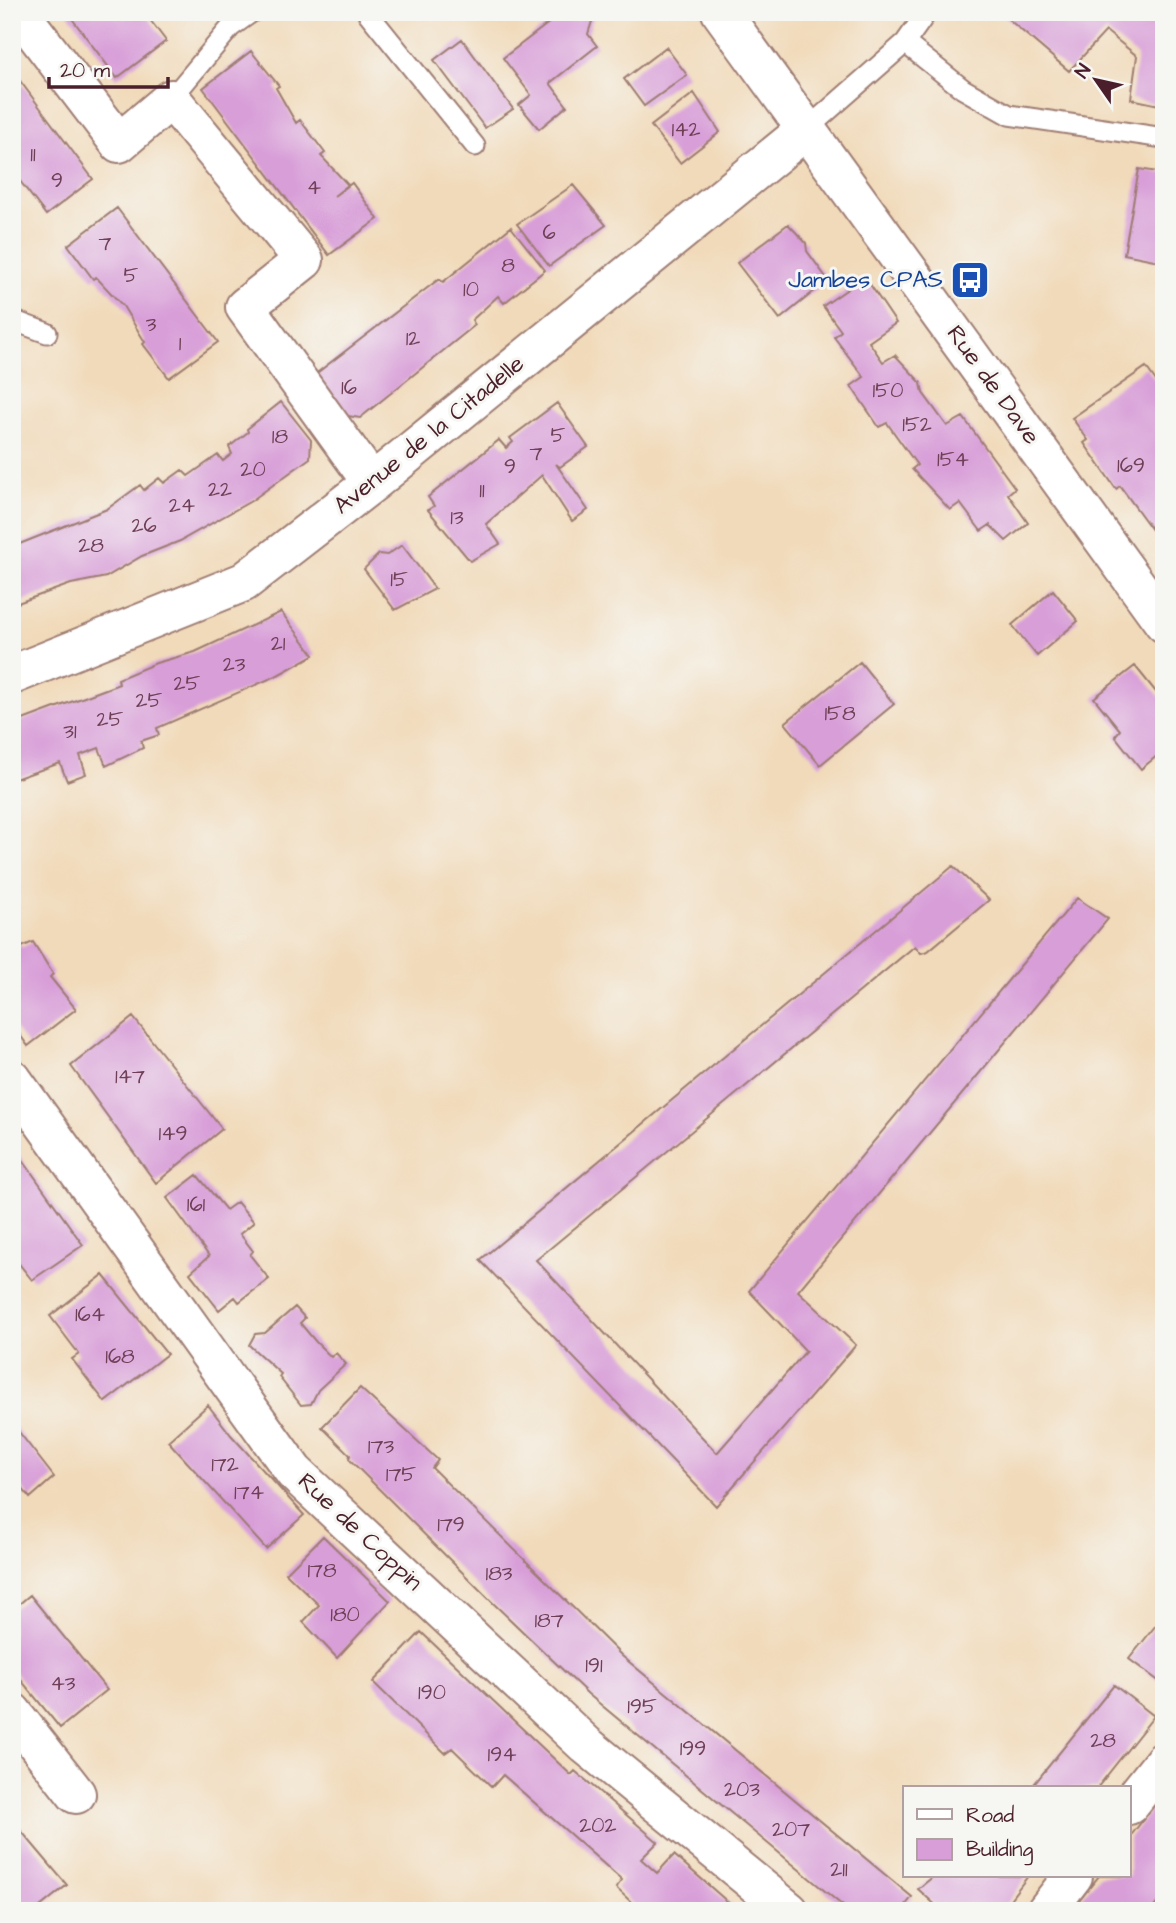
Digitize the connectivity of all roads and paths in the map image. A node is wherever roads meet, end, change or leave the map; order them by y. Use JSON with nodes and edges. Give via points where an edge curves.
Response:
{"nodes":[{"id":1,"x":19,"y":12,"type":"edge"},
{"id":2,"x":252,"y":12,"type":"edge"},
{"id":3,"x":367,"y":12,"type":"edge"},
{"id":4,"x":721,"y":12,"type":"edge"},
{"id":5,"x":927,"y":12,"type":"edge"},
{"id":6,"x":905,"y":43,"type":"junction"},
{"id":7,"x":171,"y":99,"type":"junction"},
{"id":8,"x":807,"y":129,"type":"junction"},
{"id":9,"x":1164,"y":138,"type":"edge"},
{"id":10,"x":475,"y":146,"type":"dead end"},
{"id":11,"x":12,"y":320,"type":"edge"},
{"id":12,"x":47,"y":333,"type":"dead end"},
{"id":13,"x":372,"y":483,"type":"junction"},
{"id":14,"x":1164,"y":623,"type":"edge"},
{"id":15,"x":12,"y":675,"type":"edge"},
{"id":16,"x":12,"y":1079,"type":"edge"},
{"id":17,"x":12,"y":1712,"type":"edge"},
{"id":18,"x":1164,"y":1761,"type":"edge"},
{"id":19,"x":76,"y":1794,"type":"dead end"},
{"id":20,"x":1130,"y":1804,"type":"edge"},
{"id":21,"x":1071,"y":1878,"type":"edge"},
{"id":22,"x":789,"y":1911,"type":"edge"},
{"id":23,"x":1046,"y":1911,"type":"edge"}],
"edges":[{"from":1,"to":7,"type":"street","via":[[119,143]]},
{"from":2,"to":7,"type":"lane","via":[[231,27]]},
{"from":3,"to":10,"type":"lane"},
{"from":4,"to":8,"type":"street","name":"Rue de Dave"},
{"from":5,"to":6,"type":"lane"},
{"from":6,"to":8,"type":"lane"},
{"from":6,"to":9,"type":"lane","via":[[963,89],[1009,115]]},
{"from":7,"to":13,"type":"street","via":[[304,260],[245,307]]},
{"from":8,"to":13,"type":"street","name":"Avenue de la Citadelle"},
{"from":8,"to":14,"type":"street","name":"Rue de Dave"},
{"from":11,"to":12,"type":"lane"},
{"from":13,"to":15,"type":"street","name":"Avenue de la Citadelle","via":[[244,582]]},
{"from":16,"to":22,"type":"street","name":"Rue de Coppin","via":[[294,1472],[586,1745]]},
{"from":17,"to":19,"type":"street"},
{"from":18,"to":20,"type":"street"},
{"from":21,"to":23,"type":"street"}]}
